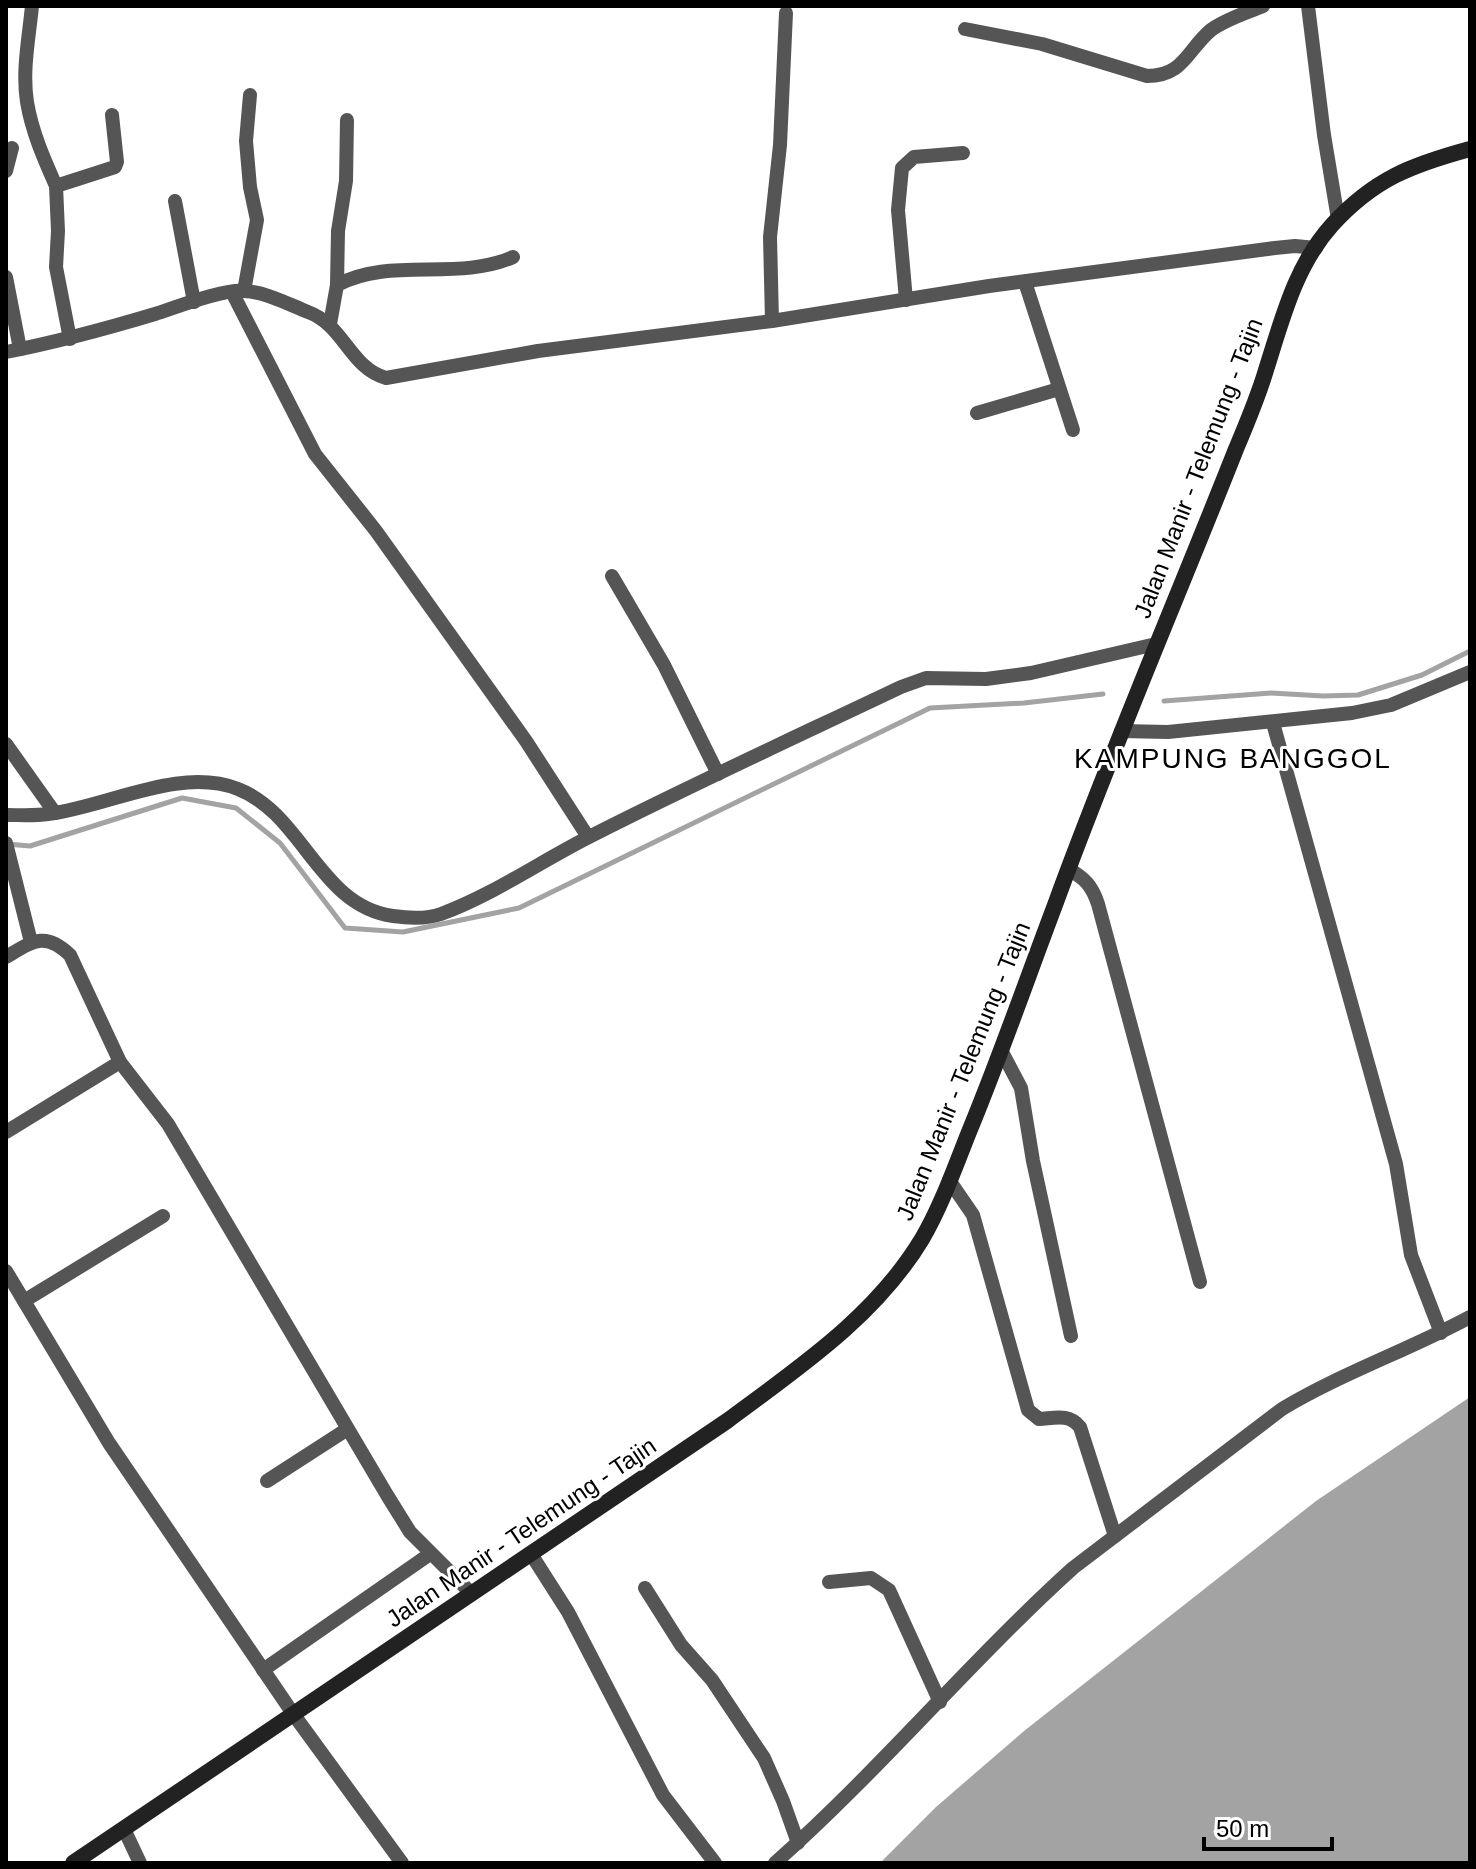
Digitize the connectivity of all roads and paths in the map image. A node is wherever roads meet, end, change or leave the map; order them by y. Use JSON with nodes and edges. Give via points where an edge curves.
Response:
{"nodes":[{"id":1,"x":32,"y":6,"type":"edge"},
{"id":2,"x":1263,"y":6,"type":"edge"},
{"id":3,"x":1308,"y":6,"type":"edge"},
{"id":4,"x":786,"y":13,"type":"dead end"},
{"id":5,"x":965,"y":29,"type":"dead end"},
{"id":6,"x":250,"y":95,"type":"dead end"},
{"id":7,"x":112,"y":115,"type":"dead end"},
{"id":8,"x":347,"y":120,"type":"dead end"},
{"id":9,"x":12,"y":148,"type":"dead end"},
{"id":10,"x":1470,"y":149,"type":"edge"},
{"id":11,"x":963,"y":153,"type":"dead end"},
{"id":12,"x":6,"y":171,"type":"edge"},
{"id":13,"x":56,"y":186,"type":"junction"},
{"id":14,"x":175,"y":201,"type":"dead end"},
{"id":15,"x":1338,"y":219,"type":"junction"},
{"id":16,"x":1316,"y":248,"type":"junction"},
{"id":17,"x":513,"y":257,"type":"dead end"},
{"id":18,"x":6,"y":277,"type":"edge"},
{"id":19,"x":1025,"y":282,"type":"junction"},
{"id":20,"x":337,"y":285,"type":"junction"},
{"id":21,"x":238,"y":291,"type":"junction"},
{"id":22,"x":906,"y":300,"type":"junction"},
{"id":23,"x":194,"y":302,"type":"junction"},
{"id":24,"x":772,"y":321,"type":"junction"},
{"id":25,"x":330,"y":324,"type":"junction"},
{"id":26,"x":70,"y":339,"type":"junction"},
{"id":27,"x":13,"y":350,"type":"edge"},
{"id":28,"x":1059,"y":389,"type":"junction"},
{"id":29,"x":977,"y":413,"type":"dead end"},
{"id":30,"x":1073,"y":430,"type":"dead end"},
{"id":31,"x":612,"y":576,"type":"dead end"},
{"id":32,"x":1156,"y":644,"type":"junction"},
{"id":33,"x":1470,"y":672,"type":"edge"},
{"id":34,"x":1273,"y":723,"type":"junction"},
{"id":35,"x":1121,"y":731,"type":"junction"},
{"id":36,"x":6,"y":744,"type":"edge"},
{"id":37,"x":718,"y":774,"type":"junction"},
{"id":38,"x":55,"y":813,"type":"junction"},
{"id":39,"x":6,"y":815,"type":"edge"},
{"id":40,"x":588,"y":837,"type":"junction"},
{"id":41,"x":6,"y":843,"type":"edge"},
{"id":42,"x":9,"y":865,"type":"edge"},
{"id":43,"x":1068,"y":869,"type":"junction"},
{"id":44,"x":31,"y":942,"type":"junction"},
{"id":45,"x":6,"y":957,"type":"edge"},
{"id":46,"x":1002,"y":1052,"type":"junction"},
{"id":47,"x":120,"y":1062,"type":"junction"},
{"id":48,"x":6,"y":1132,"type":"edge"},
{"id":49,"x":949,"y":1180,"type":"junction"},
{"id":50,"x":163,"y":1216,"type":"dead end"},
{"id":51,"x":6,"y":1271,"type":"edge"},
{"id":52,"x":1200,"y":1282,"type":"dead end"},
{"id":53,"x":24,"y":1301,"type":"junction"},
{"id":54,"x":1470,"y":1317,"type":"edge"},
{"id":55,"x":1441,"y":1333,"type":"junction"},
{"id":56,"x":1071,"y":1336,"type":"dead end"},
{"id":57,"x":346,"y":1430,"type":"junction"},
{"id":58,"x":267,"y":1481,"type":"dead end"},
{"id":59,"x":1115,"y":1536,"type":"junction"},
{"id":60,"x":430,"y":1554,"type":"junction"},
{"id":61,"x":531,"y":1554,"type":"junction"},
{"id":62,"x":829,"y":1582,"type":"dead end"},
{"id":63,"x":645,"y":1588,"type":"dead end"},
{"id":64,"x":472,"y":1594,"type":"junction"},
{"id":65,"x":263,"y":1670,"type":"junction"},
{"id":66,"x":940,"y":1702,"type":"junction"},
{"id":67,"x":294,"y":1715,"type":"junction"},
{"id":68,"x":124,"y":1829,"type":"junction"},
{"id":69,"x":798,"y":1843,"type":"junction"},
{"id":70,"x":73,"y":1863,"type":"edge"},
{"id":71,"x":140,"y":1863,"type":"edge"},
{"id":72,"x":402,"y":1863,"type":"edge"},
{"id":73,"x":715,"y":1863,"type":"edge"},
{"id":74,"x":775,"y":1863,"type":"edge"}],
"edges":[{"from":1,"to":13,"type":"street","via":[[27,100],[37,143]]},
{"from":2,"to":5,"type":"street","via":[[1212,30],[1179,66],[1161,76]]},
{"from":3,"to":15,"type":"street"},
{"from":4,"to":24,"type":"street","via":[[770,237]]},
{"from":6,"to":21,"type":"street","via":[[246,141],[257,220]]},
{"from":7,"to":13,"type":"street","via":[[115,167]]},
{"from":8,"to":20,"type":"street"},
{"from":9,"to":12,"type":"street"},
{"from":10,"to":15,"type":"main road","name":"Jalan Manir - Telemung - Tajin","via":[[1414,164],[1361,197]]},
{"from":11,"to":22,"type":"street","via":[[914,157],[902,168],[898,210]]},
{"from":13,"to":26,"type":"street","via":[[56,267]]},
{"from":14,"to":23,"type":"street"},
{"from":15,"to":16,"type":"main road","name":"Jalan Manir - Telemung - Tajin"},
{"from":16,"to":19,"type":"street","via":[[1275,248]]},
{"from":16,"to":32,"type":"main road","name":"Jalan Manir - Telemung - Tajin","via":[[1288,298],[1265,375]]},
{"from":17,"to":20,"type":"street","via":[[442,271],[393,270]]},
{"from":18,"to":27,"type":"street"},
{"from":19,"to":22,"type":"street"},
{"from":19,"to":28,"type":"street"},
{"from":20,"to":25,"type":"street"},
{"from":21,"to":23,"type":"street"},
{"from":21,"to":25,"type":"street","via":[[288,304]]},
{"from":21,"to":40,"type":"street","via":[[315,454],[517,728]]},
{"from":22,"to":24,"type":"street"},
{"from":23,"to":26,"type":"street"},
{"from":24,"to":25,"type":"street","via":[[538,351],[386,378],[363,366]]},
{"from":26,"to":27,"type":"street"},
{"from":28,"to":29,"type":"street"},
{"from":28,"to":30,"type":"street"},
{"from":31,"to":37,"type":"street"},
{"from":32,"to":35,"type":"main road","name":"Jalan Manir - Telemung - Tajin"},
{"from":32,"to":37,"type":"street","via":[[1031,673],[926,678]]},
{"from":33,"to":34,"type":"street","via":[[1391,705]]},
{"from":34,"to":35,"type":"street"},
{"from":34,"to":55,"type":"street","via":[[1396,1164],[1411,1255]]},
{"from":35,"to":43,"type":"main road","name":"Jalan Manir - Telemung - Tajin"},
{"from":36,"to":38,"type":"street"},
{"from":37,"to":40,"type":"street"},
{"from":38,"to":39,"type":"street"},
{"from":38,"to":40,"type":"street","via":[[180,783],[238,789],[292,831],[343,894],[389,916],[409,918],[438,915]]},
{"from":41,"to":42,"type":"street"},
{"from":42,"to":44,"type":"street"},
{"from":43,"to":46,"type":"main road","name":"Jalan Manir - Telemung - Tajin"},
{"from":43,"to":52,"type":"street","via":[[1083,877],[1098,904]]},
{"from":44,"to":45,"type":"street"},
{"from":44,"to":47,"type":"street","via":[[58,943],[70,955]]},
{"from":46,"to":49,"type":"main road","name":"Jalan Manir - Telemung - Tajin"},
{"from":46,"to":56,"type":"street","via":[[1021,1088]]},
{"from":47,"to":48,"type":"street"},
{"from":47,"to":57,"type":"street","via":[[168,1124]]},
{"from":49,"to":59,"type":"street","via":[[973,1215],[1028,1410],[1039,1419],[1067,1416],[1080,1427]]},
{"from":49,"to":61,"type":"main road","name":"Jalan Manir - Telemung - Tajin","via":[[922,1238],[893,1281],[850,1325],[727,1421]]},
{"from":50,"to":53,"type":"street"},
{"from":51,"to":53,"type":"street"},
{"from":53,"to":65,"type":"street","via":[[109,1443]]},
{"from":54,"to":55,"type":"street"},
{"from":55,"to":59,"type":"street","via":[[1306,1394]]},
{"from":57,"to":58,"type":"street"},
{"from":57,"to":60,"type":"street","via":[[410,1532]]},
{"from":59,"to":66,"type":"street","via":[[1046,1593]]},
{"from":60,"to":64,"type":"street"},
{"from":60,"to":65,"type":"street"},
{"from":61,"to":64,"type":"main road","name":"Jalan Manir - Telemung - Tajin"},
{"from":61,"to":73,"type":"street","via":[[568,1612],[663,1795]]},
{"from":62,"to":66,"type":"street","via":[[871,1578],[889,1590]]},
{"from":63,"to":69,"type":"street","via":[[764,1758]]},
{"from":64,"to":67,"type":"main road","name":"Jalan Manir - Telemung - Tajin"},
{"from":65,"to":67,"type":"street"},
{"from":66,"to":69,"type":"street"},
{"from":67,"to":68,"type":"main road","name":"Jalan Manir - Telemung - Tajin"},
{"from":67,"to":72,"type":"street"},
{"from":68,"to":70,"type":"main road","name":"Jalan Manir - Telemung - Tajin"},
{"from":68,"to":71,"type":"street"},
{"from":69,"to":74,"type":"street"}]}
